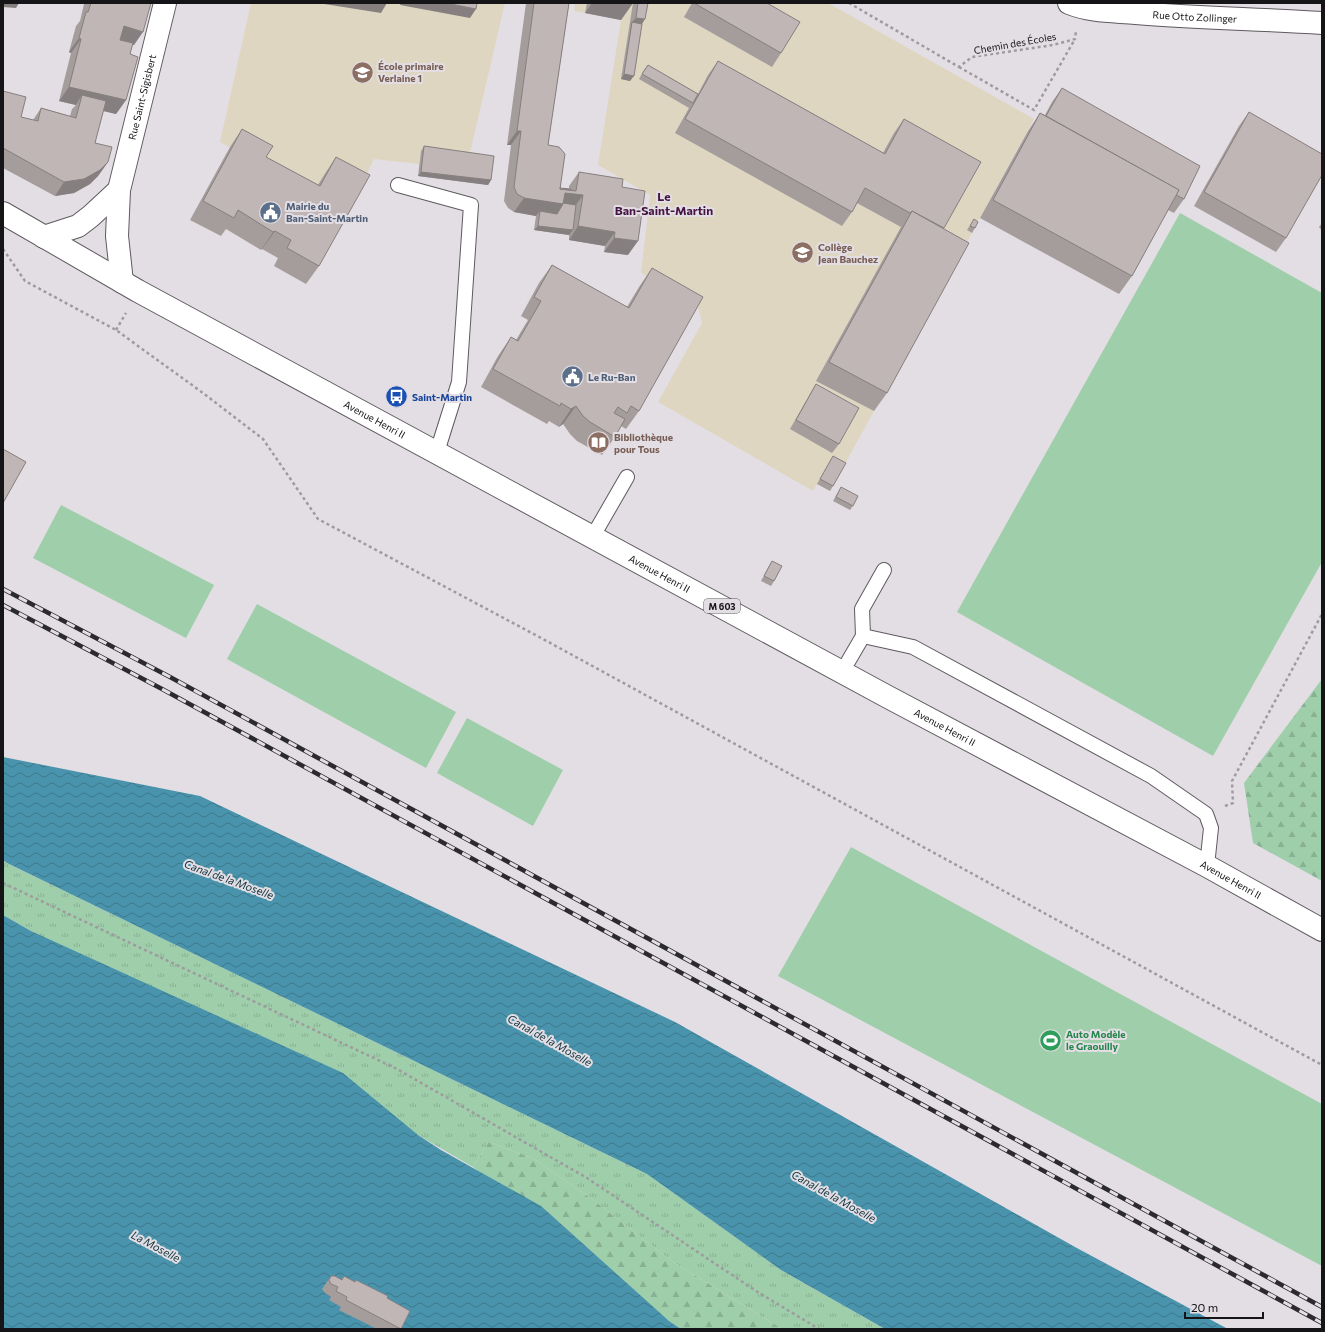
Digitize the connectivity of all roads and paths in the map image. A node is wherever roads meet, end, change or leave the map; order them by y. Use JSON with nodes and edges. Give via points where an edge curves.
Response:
{"nodes":[{"id":1,"x":165,"y":3,"type":"edge"},
{"id":2,"x":849,"y":3,"type":"edge"},
{"id":3,"x":1075,"y":5,"type":"edge"},
{"id":4,"x":1322,"y":23,"type":"edge"},
{"id":5,"x":1075,"y":39,"type":"junction"},
{"id":6,"x":959,"y":67,"type":"junction"},
{"id":7,"x":398,"y":185,"type":"dead end"},
{"id":8,"x":119,"y":190,"type":"junction"},
{"id":9,"x":3,"y":213,"type":"edge"},
{"id":10,"x":44,"y":237,"type":"junction"},
{"id":11,"x":3,"y":249,"type":"edge"},
{"id":12,"x":122,"y":282,"type":"junction"},
{"id":13,"x":436,"y":452,"type":"junction"},
{"id":14,"x":627,"y":477,"type":"dead end"},
{"id":15,"x":593,"y":536,"type":"junction"},
{"id":16,"x":884,"y":570,"type":"dead end"},
{"id":17,"x":1322,"y":614,"type":"edge"},
{"id":18,"x":863,"y":636,"type":"junction"},
{"id":19,"x":842,"y":672,"type":"junction"},
{"id":20,"x":1206,"y":814,"type":"junction"},
{"id":21,"x":1206,"y":866,"type":"junction"},
{"id":22,"x":3,"y":883,"type":"edge"},
{"id":23,"x":1322,"y":930,"type":"edge"},
{"id":24,"x":1322,"y":1065,"type":"edge"},
{"id":25,"x":819,"y":1329,"type":"edge"}],
"edges":[{"from":1,"to":8,"type":"main road","name":"Rue Saint-Sigisbert"},
{"from":2,"to":6,"type":"path"},
{"from":3,"to":4,"type":"main road","name":"Rue Otto Zollinger","via":[[1098,11]]},
{"from":3,"to":5,"type":"path"},
{"from":5,"to":6,"type":"path","name":"Chemin des Écoles","via":[[1053,45],[972,57]]},
{"from":5,"to":6,"type":"path","via":[[1034,110]]},
{"from":7,"to":13,"type":"lane","via":[[471,205],[459,382]]},
{"from":8,"to":10,"type":"main road","via":[[78,226]]},
{"from":8,"to":12,"type":"main road","name":"Rue Saint-Sigisbert","via":[[117,236]]},
{"from":9,"to":10,"type":"main road","number":"M 603"},
{"from":10,"to":12,"type":"main road","name":"Avenue Henri II","number":"M 603"},
{"from":11,"to":24,"type":"path","via":[[25,281],[116,330],[263,439],[318,519]]},
{"from":12,"to":13,"type":"main road","name":"Avenue Henri II","number":"M 603"},
{"from":13,"to":15,"type":"main road","name":"Avenue Henri II","number":"M 603"},
{"from":14,"to":15,"type":"lane"},
{"from":15,"to":19,"type":"main road","name":"Avenue Henri II","number":"M 603"},
{"from":16,"to":18,"type":"lane","via":[[862,609]]},
{"from":17,"to":20,"type":"path","via":[[1232,781],[1233,803]]},
{"from":18,"to":19,"type":"lane"},
{"from":18,"to":20,"type":"lane","via":[[913,647],[1151,776]]},
{"from":19,"to":21,"type":"main road","name":"Avenue Henri II","number":"M 603"},
{"from":20,"to":21,"type":"lane","via":[[1211,828]]},
{"from":21,"to":23,"type":"main road","name":"Avenue Henri II","number":"M 603"},
{"from":22,"to":25,"type":"path","via":[[397,1069],[587,1178],[756,1291]]}]}
